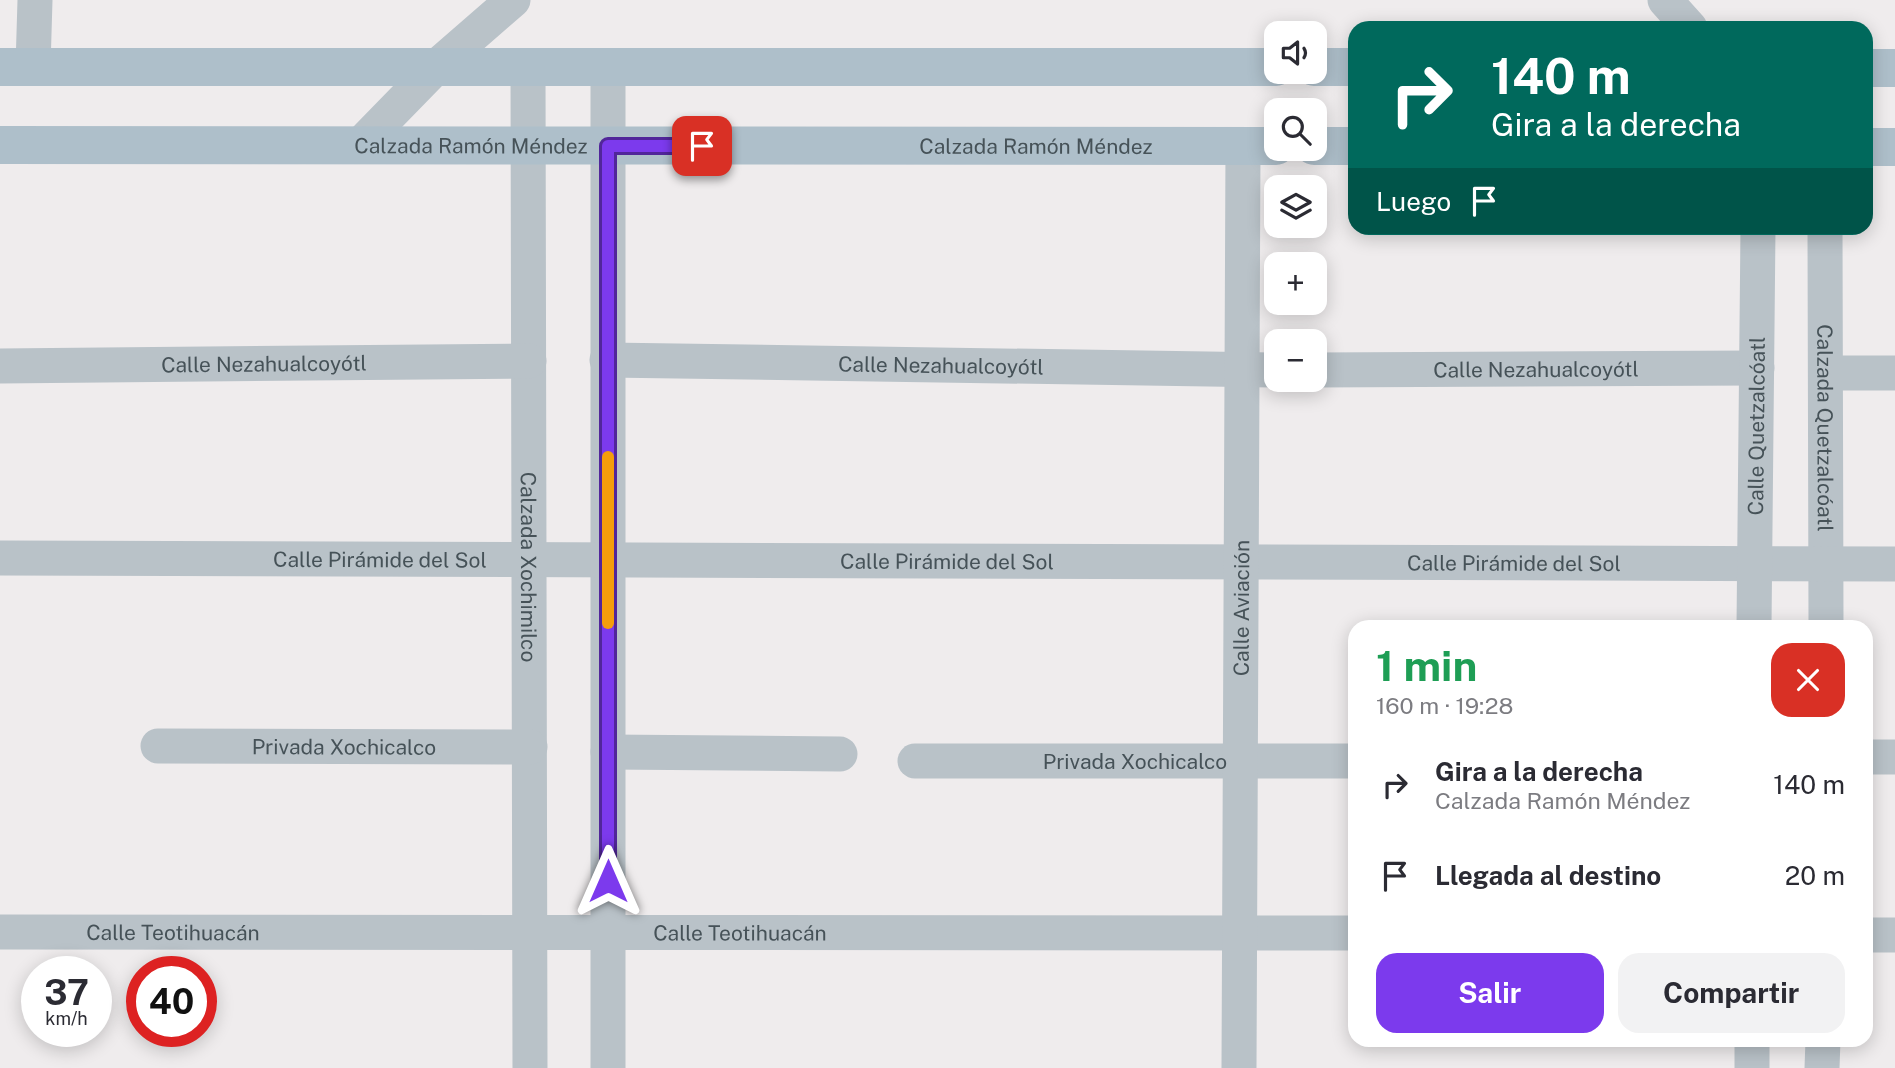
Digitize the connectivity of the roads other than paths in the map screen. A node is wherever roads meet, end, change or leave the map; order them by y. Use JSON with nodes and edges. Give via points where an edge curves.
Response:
{"nodes":[{"id":1,"x":35,"y":0,"type":"edge"},
{"id":2,"x":513,"y":0,"type":"edge"},
{"id":3,"x":1665,"y":0,"type":"edge"},
{"id":4,"x":1684,"y":21,"type":"edge"},
{"id":5,"x":17,"y":67,"type":"edge"},
{"id":6,"x":436,"y":67,"type":"junction"},
{"id":7,"x":528,"y":67,"type":"junction"},
{"id":8,"x":608,"y":67,"type":"junction"},
{"id":9,"x":1264,"y":67,"type":"edge"},
{"id":10,"x":1327,"y":67,"type":"edge"},
{"id":11,"x":1348,"y":67,"type":"edge"},
{"id":12,"x":1873,"y":68,"type":"edge"},
{"id":13,"x":1895,"y":68,"type":"edge"},
{"id":14,"x":0,"y":145,"type":"edge"},
{"id":15,"x":360,"y":145,"type":"junction"},
{"id":16,"x":528,"y":146,"type":"junction"},
{"id":17,"x":608,"y":146,"type":"junction"},
{"id":18,"x":1259,"y":146,"type":"edge"},
{"id":19,"x":1327,"y":146,"type":"edge"},
{"id":20,"x":1348,"y":146,"type":"edge"},
{"id":21,"x":1873,"y":147,"type":"edge"},
{"id":22,"x":1895,"y":147,"type":"edge"},
{"id":23,"x":1758,"y":235,"type":"edge"},
{"id":24,"x":1825,"y":235,"type":"edge"},
{"id":25,"x":528,"y":360,"type":"junction"},
{"id":26,"x":607,"y":360,"type":"junction"},
{"id":27,"x":0,"y":366,"type":"edge"},
{"id":28,"x":1757,"y":368,"type":"junction"},
{"id":29,"x":1242,"y":370,"type":"junction"},
{"id":30,"x":1264,"y":370,"type":"edge"},
{"id":31,"x":1327,"y":370,"type":"edge"},
{"id":32,"x":1826,"y":373,"type":"junction"},
{"id":33,"x":1895,"y":373,"type":"edge"},
{"id":34,"x":0,"y":558,"type":"edge"},
{"id":35,"x":529,"y":559,"type":"junction"},
{"id":36,"x":608,"y":560,"type":"junction"},
{"id":37,"x":1241,"y":561,"type":"junction"},
{"id":38,"x":1755,"y":562,"type":"junction"},
{"id":39,"x":1826,"y":563,"type":"junction"},
{"id":40,"x":1895,"y":564,"type":"edge"},
{"id":41,"x":1754,"y":620,"type":"edge"},
{"id":42,"x":1826,"y":620,"type":"edge"},
{"id":43,"x":158,"y":746,"type":"dead end"},
{"id":44,"x":530,"y":747,"type":"junction"},
{"id":45,"x":608,"y":752,"type":"junction"},
{"id":46,"x":839,"y":754,"type":"dead end"},
{"id":47,"x":1873,"y":757,"type":"edge"},
{"id":48,"x":1895,"y":757,"type":"edge"},
{"id":49,"x":1240,"y":759,"type":"junction"},
{"id":50,"x":915,"y":761,"type":"dead end"},
{"id":51,"x":1348,"y":761,"type":"edge"},
{"id":52,"x":0,"y":932,"type":"edge"},
{"id":53,"x":530,"y":932,"type":"junction"},
{"id":54,"x":608,"y":932,"type":"junction"},
{"id":55,"x":1239,"y":933,"type":"junction"},
{"id":56,"x":1348,"y":933,"type":"edge"},
{"id":57,"x":1873,"y":934,"type":"edge"},
{"id":58,"x":1895,"y":935,"type":"edge"},
{"id":59,"x":1752,"y":1047,"type":"edge"},
{"id":60,"x":1823,"y":1047,"type":"edge"},
{"id":61,"x":530,"y":1068,"type":"edge"},
{"id":62,"x":608,"y":1068,"type":"edge"},
{"id":63,"x":1239,"y":1068,"type":"edge"},
{"id":64,"x":1752,"y":1068,"type":"edge"},
{"id":65,"x":1822,"y":1068,"type":"edge"}],
"edges":[{"from":1,"to":5,"type":"street"},
{"from":2,"to":6,"type":"street"},
{"from":3,"to":4,"type":"street"},
{"from":5,"to":6,"type":"main road"},
{"from":6,"to":7,"type":"main road"},
{"from":6,"to":15,"type":"street"},
{"from":7,"to":8,"type":"main road"},
{"from":7,"to":16,"type":"street","name":"Calzada Xochimilco"},
{"from":8,"to":9,"type":"main road"},
{"from":8,"to":17,"type":"street"},
{"from":10,"to":11,"type":"main road"},
{"from":12,"to":13,"type":"main road"},
{"from":14,"to":15,"type":"main road","name":"Calzada Ramón Méndez"},
{"from":15,"to":16,"type":"main road","name":"Calzada Ramón Méndez"},
{"from":16,"to":17,"type":"main road","name":"Calzada Ramón Méndez"},
{"from":16,"to":25,"type":"street","name":"Calzada Xochimilco"},
{"from":17,"to":18,"type":"main road","name":"Calzada Ramón Méndez"},
{"from":17,"to":26,"type":"street"},
{"from":18,"to":29,"type":"street","name":"Calle Aviación"},
{"from":19,"to":20,"type":"main road"},
{"from":21,"to":22,"type":"main road"},
{"from":23,"to":28,"type":"street","name":"Calle Quetzalcóatl"},
{"from":24,"to":32,"type":"street","name":"Calzada Quetzalcóatl"},
{"from":25,"to":27,"type":"street","name":"Calle Nezahualcoyótl"},
{"from":25,"to":35,"type":"street","name":"Calzada Xochimilco"},
{"from":26,"to":29,"type":"street","name":"Calle Nezahualcoyótl"},
{"from":26,"to":36,"type":"street"},
{"from":28,"to":31,"type":"street","name":"Calle Nezahualcoyótl"},
{"from":28,"to":38,"type":"street","name":"Calle Quetzalcóatl"},
{"from":29,"to":30,"type":"street","name":"Calle Nezahualcoyótl"},
{"from":29,"to":37,"type":"street","name":"Calle Aviación"},
{"from":32,"to":33,"type":"street"},
{"from":32,"to":39,"type":"street","name":"Calzada Quetzalcóatl"},
{"from":34,"to":35,"type":"street","name":"Calle Pirámide del Sol"},
{"from":35,"to":36,"type":"street","name":"Calle Pirámide del Sol"},
{"from":35,"to":44,"type":"street","name":"Calzada Xochimilco"},
{"from":36,"to":37,"type":"street","name":"Calle Pirámide del Sol"},
{"from":36,"to":45,"type":"street"},
{"from":37,"to":38,"type":"street","name":"Calle Pirámide del Sol"},
{"from":37,"to":49,"type":"street","name":"Calle Aviación"},
{"from":38,"to":39,"type":"street","name":"Calle Pirámide del Sol"},
{"from":38,"to":41,"type":"street","name":"Calle Quetzalcóatl"},
{"from":39,"to":40,"type":"street","name":"Calle Pirámide del Sol"},
{"from":39,"to":42,"type":"street","name":"Calzada Quetzalcóatl"},
{"from":43,"to":44,"type":"street","name":"Privada Xochicalco"},
{"from":44,"to":53,"type":"street","name":"Calzada Xochimilco"},
{"from":45,"to":46,"type":"street"},
{"from":45,"to":54,"type":"street"},
{"from":47,"to":48,"type":"street"},
{"from":49,"to":50,"type":"street","name":"Privada Xochicalco"},
{"from":49,"to":51,"type":"street","name":"Privada Xochicalco"},
{"from":49,"to":55,"type":"street","name":"Calle Aviación"},
{"from":52,"to":53,"type":"street","name":"Calle Teotihuacán"},
{"from":53,"to":54,"type":"street","name":"Calle Teotihuacán"},
{"from":53,"to":61,"type":"street","name":"Calzada Xochimilco"},
{"from":54,"to":55,"type":"street","name":"Calle Teotihuacán"},
{"from":54,"to":62,"type":"street"},
{"from":55,"to":56,"type":"street","name":"Calle Teotihuacán"},
{"from":55,"to":63,"type":"street","name":"Calle Aviación"},
{"from":57,"to":58,"type":"street"},
{"from":59,"to":64,"type":"street"},
{"from":60,"to":65,"type":"street"}]}
